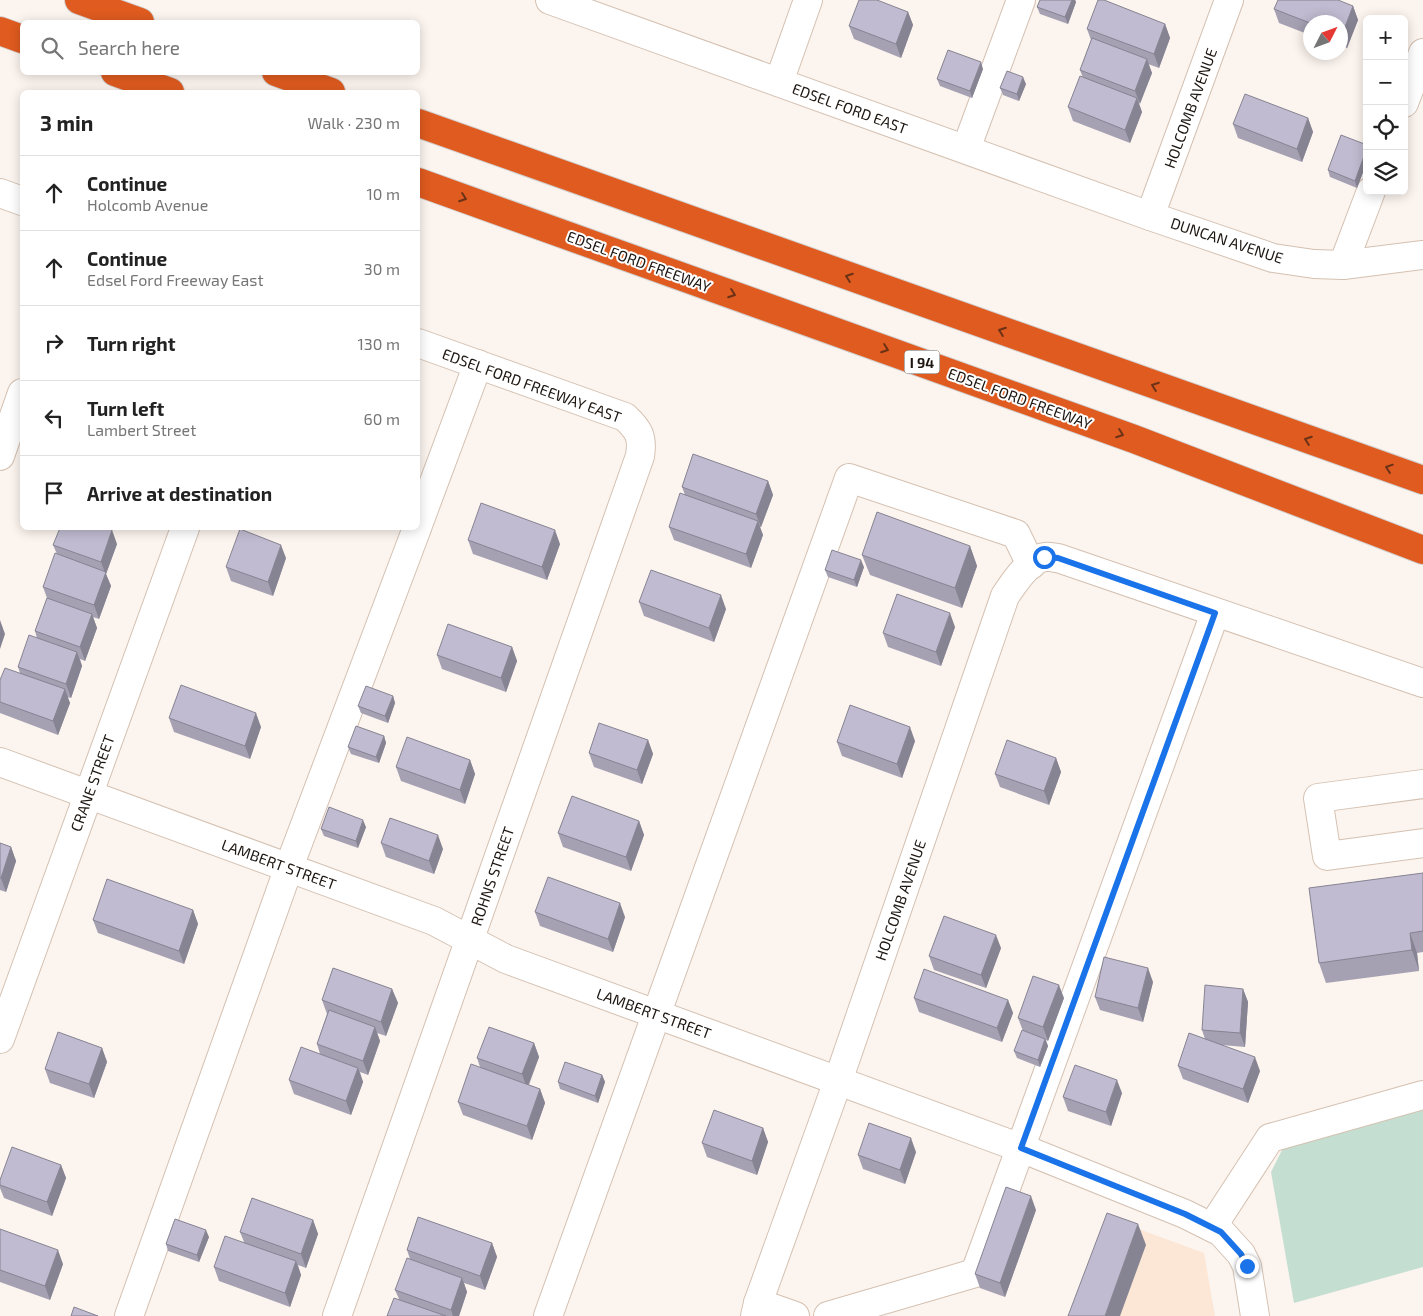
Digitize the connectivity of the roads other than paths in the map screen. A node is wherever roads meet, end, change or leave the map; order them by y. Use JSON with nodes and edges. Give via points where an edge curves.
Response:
{"nodes":[{"id":1,"x":78,"y":0,"type":"edge"},
{"id":2,"x":550,"y":0,"type":"edge"},
{"id":3,"x":808,"y":0,"type":"edge"},
{"id":4,"x":1021,"y":0,"type":"edge"},
{"id":5,"x":1230,"y":0,"type":"edge"},
{"id":6,"x":601,"y":9,"type":"edge"},
{"id":7,"x":134,"y":20,"type":"edge"},
{"id":8,"x":0,"y":31,"type":"edge"},
{"id":9,"x":20,"y":38,"type":"edge"},
{"id":10,"x":1423,"y":53,"type":"edge"},
{"id":11,"x":123,"y":75,"type":"edge"},
{"id":12,"x":284,"y":75,"type":"edge"},
{"id":13,"x":779,"y":82,"type":"junction"},
{"id":14,"x":164,"y":90,"type":"edge"},
{"id":15,"x":326,"y":90,"type":"edge"},
{"id":16,"x":1408,"y":92,"type":"edge"},
{"id":17,"x":420,"y":125,"type":"edge"},
{"id":18,"x":966,"y":149,"type":"junction"},
{"id":19,"x":420,"y":183,"type":"edge"},
{"id":20,"x":0,"y":193,"type":"edge"},
{"id":21,"x":1369,"y":195,"type":"edge"},
{"id":22,"x":20,"y":200,"type":"edge"},
{"id":23,"x":1150,"y":216,"type":"junction"},
{"id":24,"x":1423,"y":255,"type":"edge"},
{"id":25,"x":1343,"y":265,"type":"junction"},
{"id":26,"x":420,"y":343,"type":"edge"},
{"id":27,"x":478,"y":364,"type":"junction"},
{"id":28,"x":20,"y":399,"type":"edge"},
{"id":29,"x":640,"y":436,"type":"joint"},
{"id":30,"x":0,"y":456,"type":"edge"},
{"id":31,"x":1423,"y":480,"type":"edge"},
{"id":32,"x":420,"y":518,"type":"edge"},
{"id":33,"x":184,"y":530,"type":"edge"},
{"id":34,"x":415,"y":530,"type":"edge"},
{"id":35,"x":1423,"y":550,"type":"edge"},
{"id":36,"x":1031,"y":565,"type":"junction"},
{"id":37,"x":1215,"y":613,"type":"junction"},
{"id":38,"x":1423,"y":683,"type":"edge"},
{"id":39,"x":0,"y":762,"type":"edge"},
{"id":40,"x":1423,"y":784,"type":"edge"},
{"id":41,"x":88,"y":793,"type":"junction"},
{"id":42,"x":1423,"y":842,"type":"edge"},
{"id":43,"x":289,"y":867,"type":"junction"},
{"id":44,"x":470,"y":941,"type":"junction"},
{"id":45,"x":657,"y":1014,"type":"junction"},
{"id":46,"x":0,"y":1039,"type":"edge"},
{"id":47,"x":838,"y":1081,"type":"junction"},
{"id":48,"x":1423,"y":1096,"type":"edge"},
{"id":49,"x":1021,"y":1148,"type":"junction"},
{"id":50,"x":1212,"y":1227,"type":"junction"},
{"id":51,"x":756,"y":1309,"type":"edge"},
{"id":52,"x":129,"y":1316,"type":"edge"},
{"id":53,"x":337,"y":1316,"type":"edge"},
{"id":54,"x":548,"y":1316,"type":"edge"},
{"id":55,"x":795,"y":1316,"type":"edge"},
{"id":56,"x":828,"y":1316,"type":"edge"},
{"id":57,"x":1255,"y":1316,"type":"edge"}],
"edges":[{"from":1,"to":7,"type":"highway"},
{"from":2,"to":6,"type":"street","name":"EDSEL FORD EAST"},
{"from":3,"to":13,"type":"street"},
{"from":4,"to":18,"type":"street"},
{"from":5,"to":23,"type":"street","name":"HOLCOMB AVENUE"},
{"from":6,"to":13,"type":"street","name":"EDSEL FORD EAST"},
{"from":8,"to":9,"type":"highway"},
{"from":10,"to":16,"type":"street"},
{"from":11,"to":14,"type":"highway"},
{"from":12,"to":15,"type":"highway"},
{"from":13,"to":18,"type":"street","name":"EDSEL FORD EAST"},
{"from":31,"to":17,"type":"highway","one_way":true},
{"from":18,"to":23,"type":"street","name":"EDSEL FORD EAST"},
{"from":19,"to":35,"type":"highway","name":"EDSEL FORD FREEWAY","number":"I 94","one_way":true,"via":[[1134,439]]},
{"from":20,"to":22,"type":"street"},
{"from":21,"to":25,"type":"street"},
{"from":23,"to":25,"type":"street","name":"DUNCAN AVENUE","via":[[1273,258]]},
{"from":24,"to":25,"type":"street","name":"DUNCAN AVENUE"},
{"from":26,"to":27,"type":"street","name":"EDSEL FORD FREEWAY EAST"},
{"from":27,"to":29,"type":"street","name":"EDSEL FORD FREEWAY EAST","via":[[625,417],[637,428]]},
{"from":27,"to":32,"type":"street"},
{"from":28,"to":30,"type":"street"},
{"from":29,"to":44,"type":"street","name":"ROHNS STREET","via":[[640,456]]},
{"from":33,"to":41,"type":"street","name":"CRANE STREET"},
{"from":34,"to":43,"type":"street"},
{"from":36,"to":37,"type":"street","name":"HOLCOMB AVENUE","via":[[1044,557],[1058,558]]},
{"from":36,"to":45,"type":"street","via":[[1016,534],[849,478]]},
{"from":36,"to":47,"type":"street","name":"HOLCOMB AVENUE","via":[[1005,596]]},
{"from":37,"to":38,"type":"street"},
{"from":37,"to":49,"type":"street"},
{"from":39,"to":41,"type":"street","name":"LAMBERT STREET"},
{"from":40,"to":42,"type":"street","via":[[1318,798],[1327,856]]},
{"from":41,"to":43,"type":"street","name":"LAMBERT STREET"},
{"from":41,"to":46,"type":"street","name":"CRANE STREET"},
{"from":43,"to":44,"type":"street","name":"LAMBERT STREET","via":[[434,921]]},
{"from":43,"to":52,"type":"street"},
{"from":44,"to":45,"type":"street","name":"LAMBERT STREET","via":[[506,959]]},
{"from":44,"to":53,"type":"street","name":"ROHNS STREET"},
{"from":45,"to":47,"type":"street","name":"LAMBERT STREET"},
{"from":45,"to":54,"type":"street"},
{"from":47,"to":49,"type":"street","name":"LAMBERT STREET"},
{"from":47,"to":51,"type":"street","name":"HOLCOMB AVENUE"},
{"from":48,"to":50,"type":"street","via":[[1270,1138]]},
{"from":49,"to":50,"type":"street","name":"LAMBERT STREET"},
{"from":49,"to":56,"type":"street","via":[[975,1273]]},
{"from":50,"to":57,"type":"street","name":"LAMBERT STREET","via":[[1241,1254],[1247,1266]]},
{"from":51,"to":55,"type":"street"}]}
